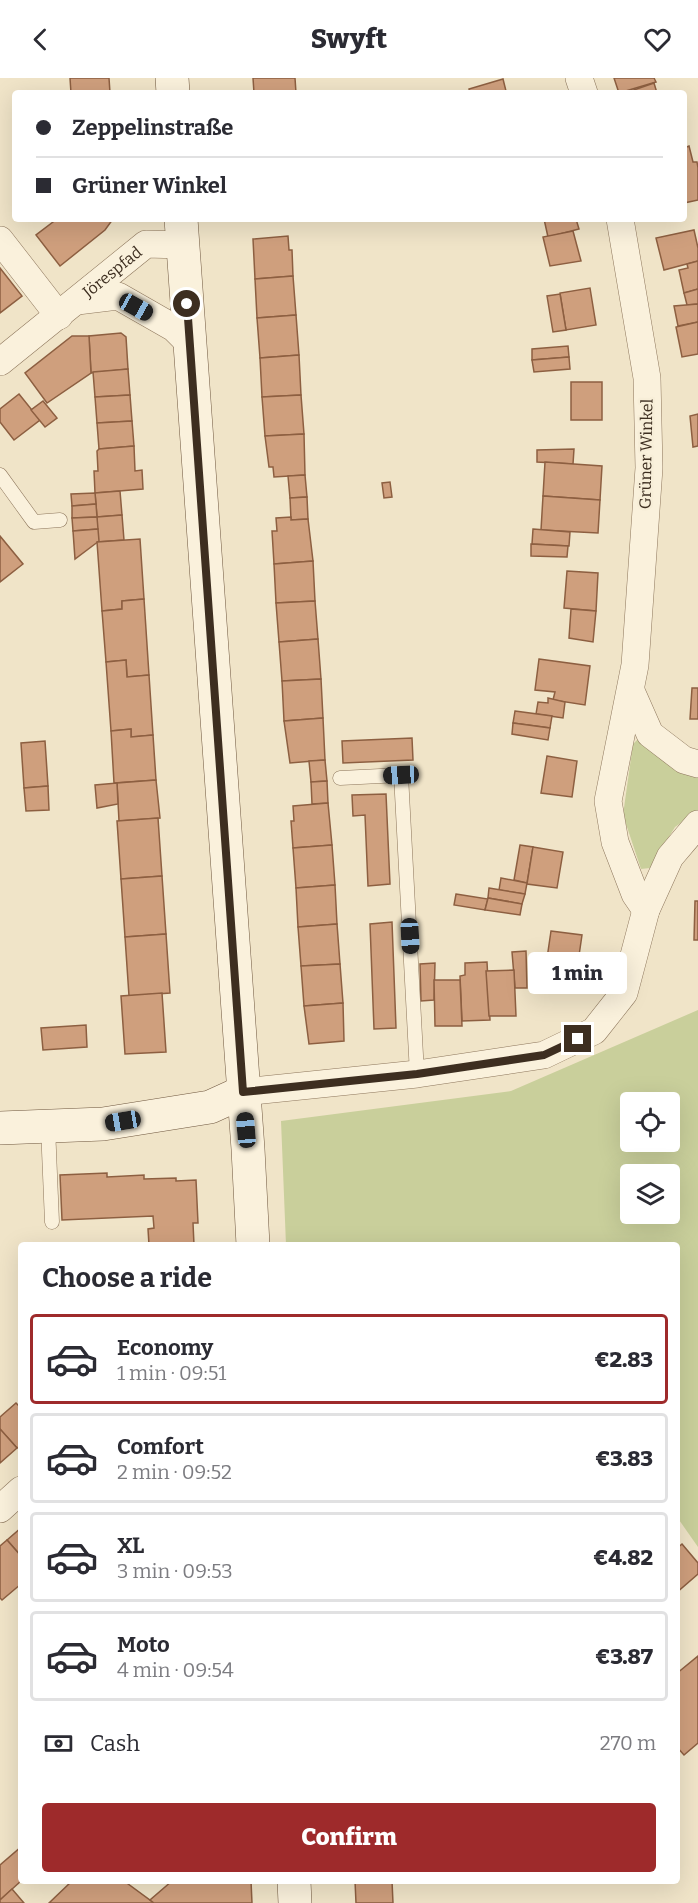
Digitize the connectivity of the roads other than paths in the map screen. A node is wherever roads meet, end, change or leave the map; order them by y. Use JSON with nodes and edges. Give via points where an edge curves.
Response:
{"nodes":[{"id":1,"x":621,"y":222,"type":"edge"},
{"id":2,"x":182,"y":232,"type":"edge"},
{"id":3,"x":0,"y":240,"type":"edge"},
{"id":4,"x":68,"y":308,"type":"junction"},
{"id":5,"x":190,"y":344,"type":"junction"},
{"id":6,"x":0,"y":362,"type":"edge"},
{"id":7,"x":0,"y":475,"type":"edge"},
{"id":8,"x":60,"y":520,"type":"dead end"},
{"id":9,"x":631,"y":691,"type":"junction"},
{"id":10,"x":698,"y":764,"type":"edge"},
{"id":11,"x":340,"y":778,"type":"dead end"},
{"id":12,"x":698,"y":824,"type":"edge"},
{"id":13,"x":646,"y":910,"type":"junction"},
{"id":14,"x":417,"y":1074,"type":"junction"},
{"id":15,"x":243,"y":1092,"type":"junction"},
{"id":16,"x":48,"y":1127,"type":"junction"},
{"id":17,"x":0,"y":1128,"type":"edge"},
{"id":18,"x":52,"y":1222,"type":"dead end"},
{"id":19,"x":253,"y":1242,"type":"edge"},
{"id":20,"x":18,"y":1493,"type":"edge"},
{"id":21,"x":0,"y":1509,"type":"edge"},
{"id":22,"x":294,"y":1884,"type":"edge"},
{"id":23,"x":295,"y":1903,"type":"edge"}],
"edges":[{"from":1,"to":9,"type":"street","name":"Grüner Winkel","via":[[645,366],[649,468]]},
{"from":2,"to":4,"type":"street","name":"Jörespfad","via":[[146,244]]},
{"from":2,"to":5,"type":"street"},
{"from":3,"to":4,"type":"street"},
{"from":4,"to":5,"type":"street","name":"Jörespfad","via":[[118,296],[174,328]]},
{"from":4,"to":6,"type":"street","name":"Jörespfad"},
{"from":5,"to":15,"type":"street"},
{"from":7,"to":8,"type":"lane","via":[[34,522]]},
{"from":9,"to":10,"type":"street","via":[[651,734],[684,760]]},
{"from":9,"to":13,"type":"street","name":"Grüner Winkel","via":[[608,801],[615,842],[635,894]]},
{"from":11,"to":14,"type":"lane","via":[[401,775]]},
{"from":12,"to":13,"type":"street","via":[[670,857]]},
{"from":13,"to":14,"type":"street","via":[[624,993],[594,1031],[544,1055]]},
{"from":14,"to":15,"type":"street"},
{"from":15,"to":16,"type":"street","via":[[210,1107],[103,1124]]},
{"from":15,"to":19,"type":"street"},
{"from":16,"to":17,"type":"street"},
{"from":16,"to":18,"type":"lane"},
{"from":20,"to":21,"type":"street"},
{"from":22,"to":23,"type":"street"}]}
